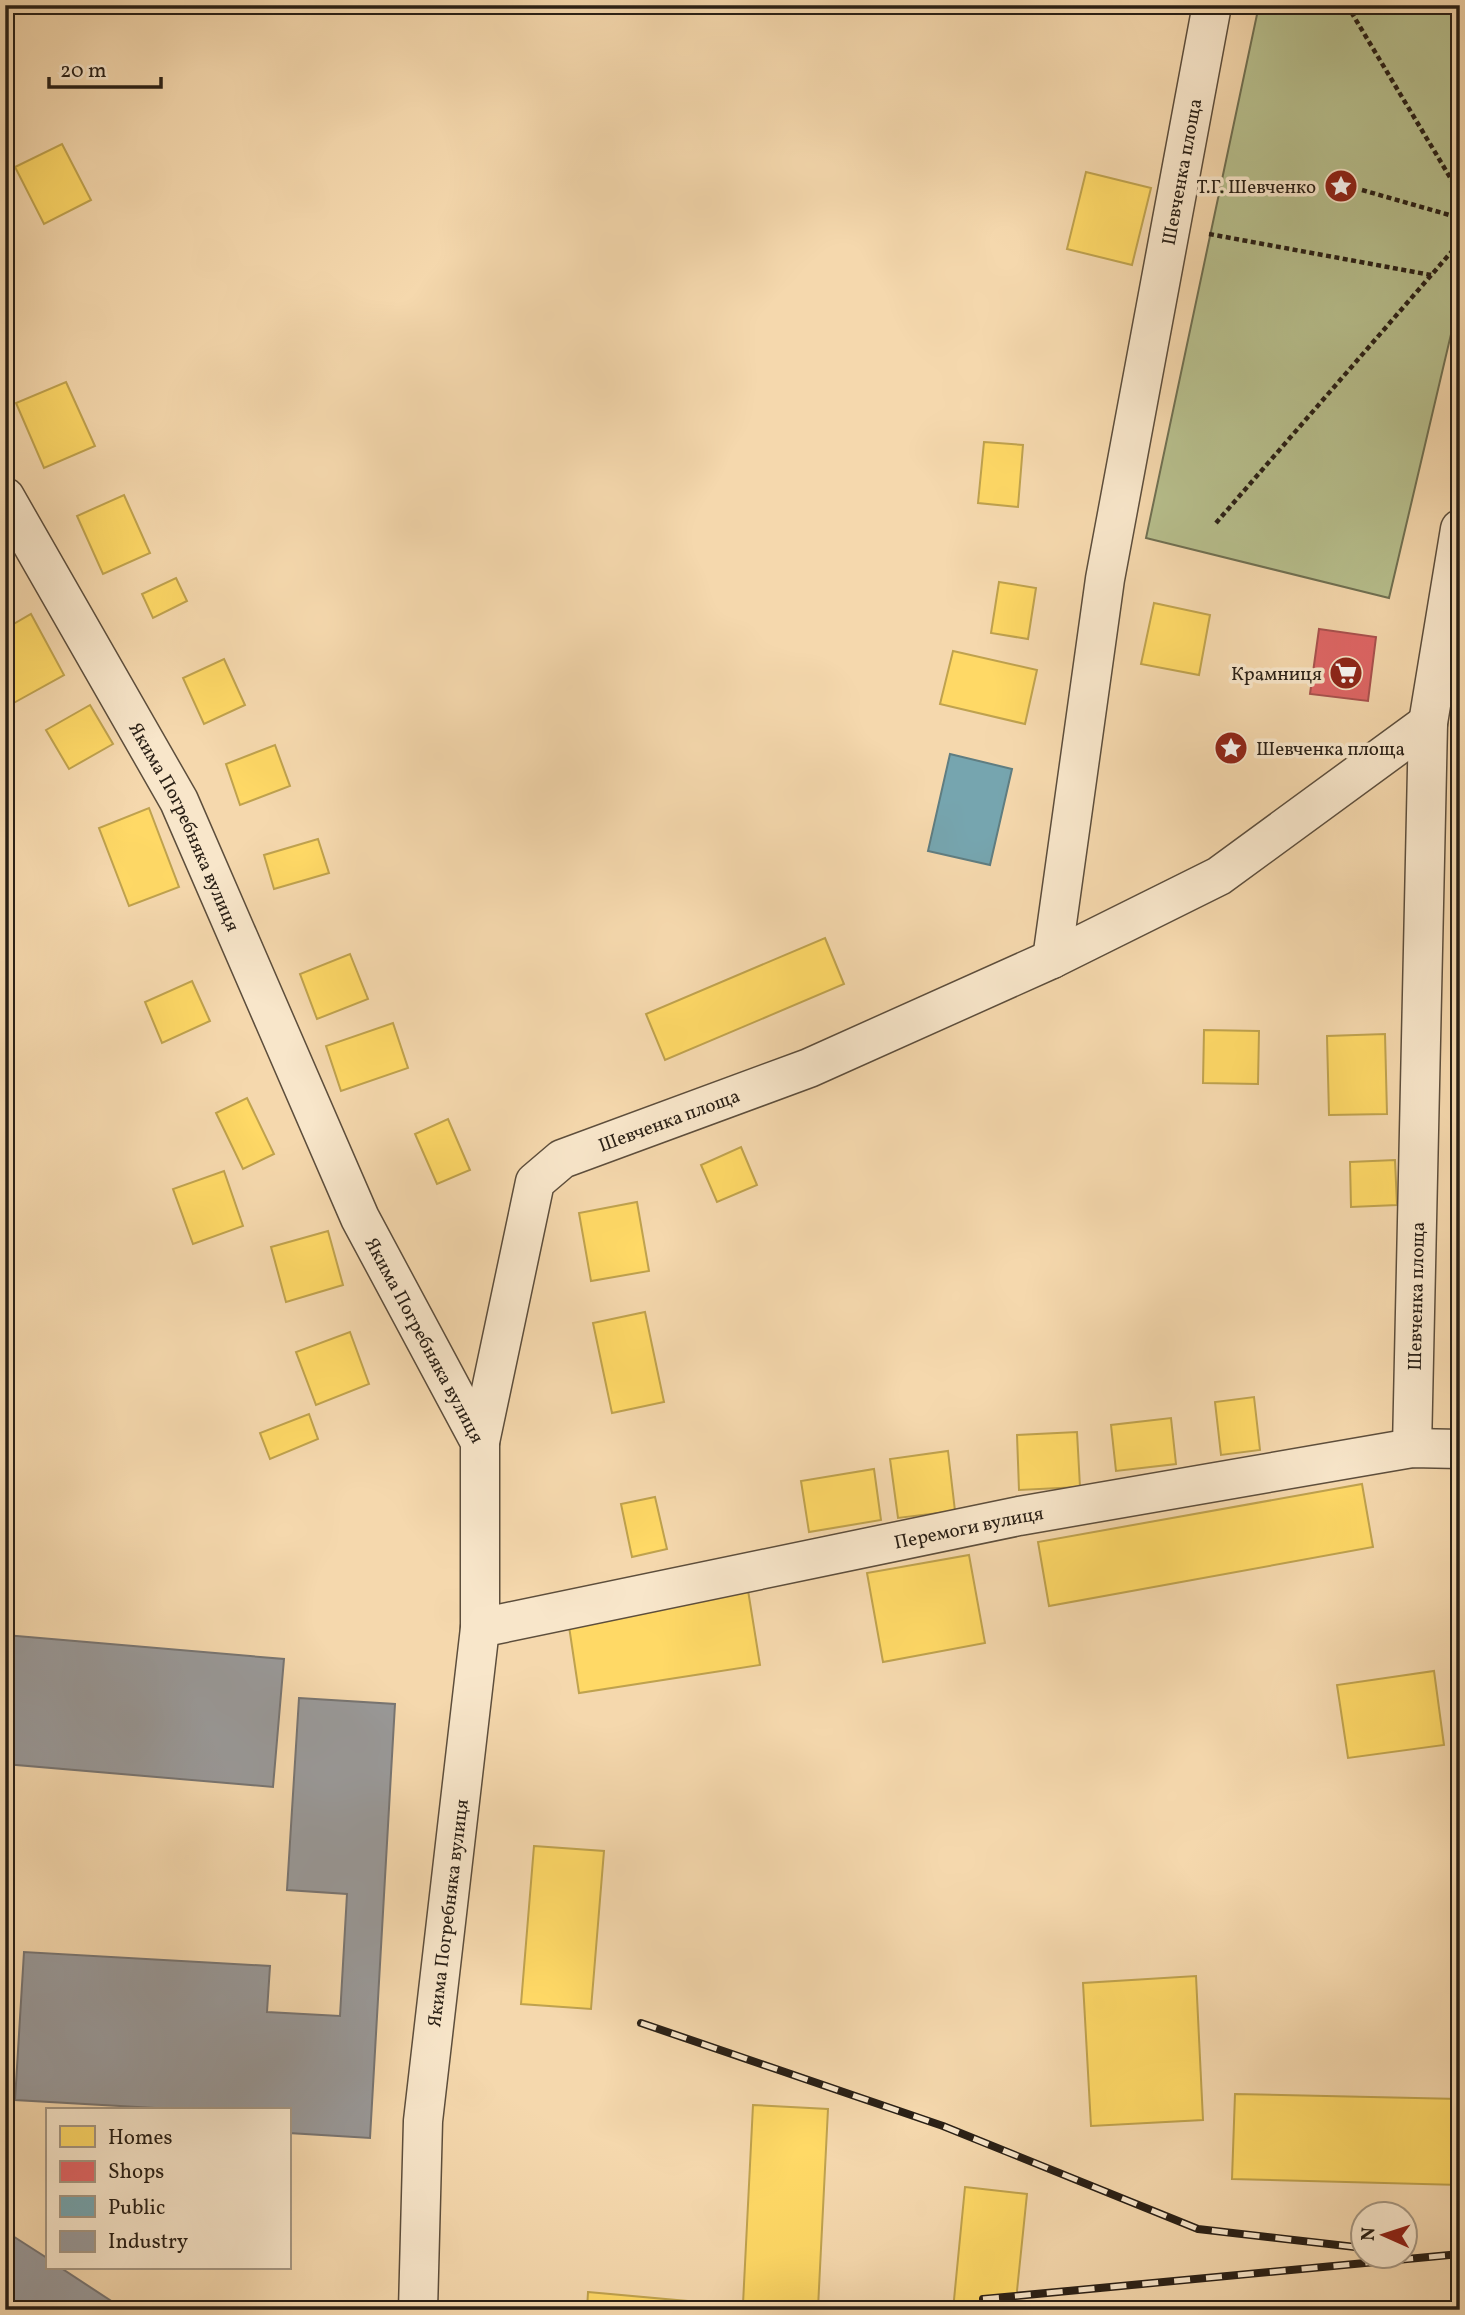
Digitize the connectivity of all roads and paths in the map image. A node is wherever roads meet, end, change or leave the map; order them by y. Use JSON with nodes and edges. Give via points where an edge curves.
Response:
{"nodes":[{"id":1,"x":1212,"y":5,"type":"edge"},
{"id":2,"x":1347,"y":5,"type":"edge"},
{"id":3,"x":1362,"y":190,"type":"dead end"},
{"id":4,"x":1460,"y":194,"type":"edge"},
{"id":5,"x":1460,"y":218,"type":"edge"},
{"id":6,"x":1170,"y":227,"type":"junction"},
{"id":7,"x":1460,"y":243,"type":"edge"},
{"id":8,"x":1432,"y":275,"type":"junction"},
{"id":9,"x":5,"y":497,"type":"edge"},
{"id":10,"x":1216,"y":523,"type":"dead end"},
{"id":11,"x":1460,"y":529,"type":"edge"},
{"id":12,"x":1428,"y":723,"type":"junction"},
{"id":13,"x":1052,"y":959,"type":"junction"},
{"id":14,"x":480,"y":1442,"type":"junction"},
{"id":15,"x":1412,"y":1448,"type":"junction"},
{"id":16,"x":1460,"y":1449,"type":"edge"},
{"id":17,"x":480,"y":1628,"type":"junction"},
{"id":18,"x":418,"y":2310,"type":"edge"}],
"edges":[{"from":1,"to":6,"type":"street","name":"Шевченка площа"},
{"from":2,"to":4,"type":"path"},
{"from":3,"to":5,"type":"path"},
{"from":6,"to":8,"type":"path"},
{"from":6,"to":13,"type":"street","name":"Шевченка площа","via":[[1105,579]]},
{"from":7,"to":8,"type":"path"},
{"from":8,"to":10,"type":"path"},
{"from":9,"to":14,"type":"street","name":"Якима Погребняка вулиця","via":[[179,801],[360,1218]]},
{"from":11,"to":12,"type":"street","name":"Шевченка площа"},
{"from":12,"to":13,"type":"street","name":"Шевченка площа","via":[[1219,876]]},
{"from":12,"to":15,"type":"street","name":"Шевченка площа"},
{"from":13,"to":14,"type":"street","name":"Шевченка площа","via":[[809,1068],[562,1159],[535,1182]]},
{"from":14,"to":17,"type":"street","name":"Якима Погребняка вулиця"},
{"from":15,"to":16,"type":"street","name":"Перемоги вулиця"},
{"from":15,"to":17,"type":"street","name":"Перемоги вулиця","via":[[1019,1516]]},
{"from":17,"to":18,"type":"street","name":"Якима Погребняка вулиця","via":[[424,2121]]}]}
